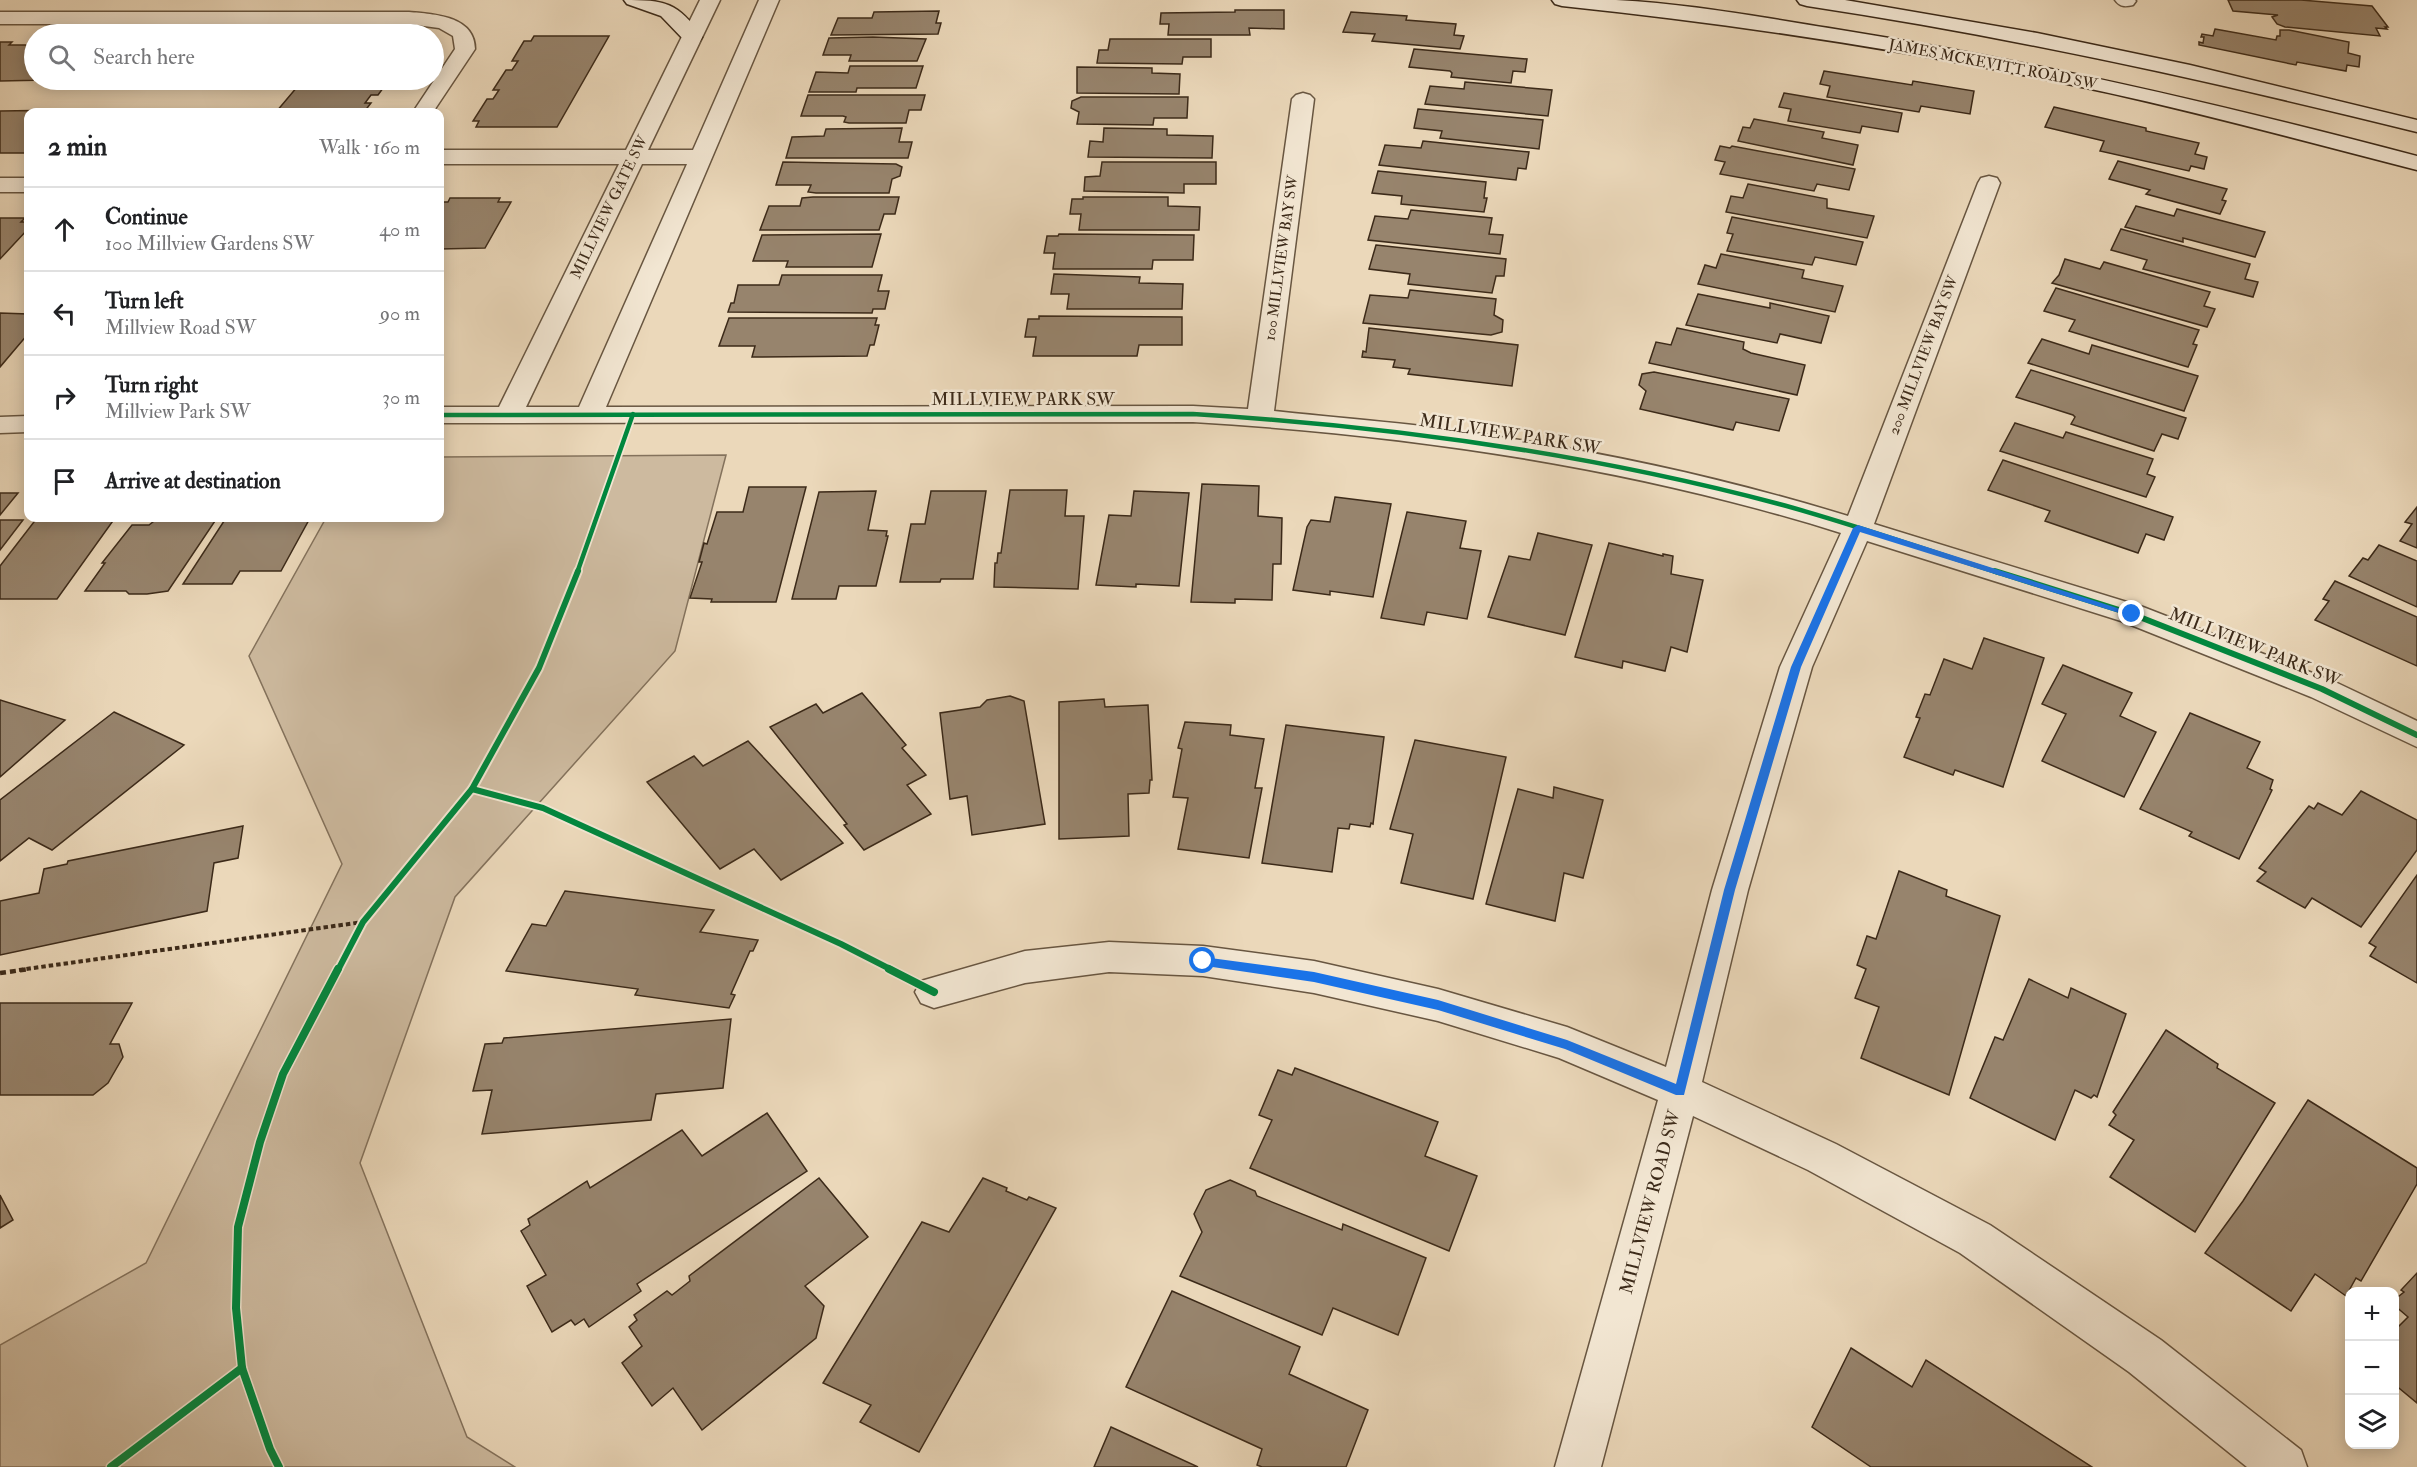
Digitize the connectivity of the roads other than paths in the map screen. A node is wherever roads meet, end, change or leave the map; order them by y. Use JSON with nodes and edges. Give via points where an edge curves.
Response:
{"nodes":[{"id":1,"x":634,"y":0,"type":"edge"},
{"id":2,"x":710,"y":0,"type":"edge"},
{"id":3,"x":768,"y":0,"type":"edge"},
{"id":4,"x":1563,"y":0,"type":"edge"},
{"id":5,"x":1807,"y":0,"type":"edge"},
{"id":6,"x":0,"y":18,"type":"edge"},
{"id":7,"x":693,"y":37,"type":"junction"},
{"id":8,"x":444,"y":80,"type":"edge"},
{"id":9,"x":438,"y":90,"type":"edge"},
{"id":10,"x":1303,"y":99,"type":"dead end"},
{"id":11,"x":426,"y":108,"type":"edge"},
{"id":12,"x":2417,"y":126,"type":"edge"},
{"id":13,"x":444,"y":157,"type":"edge"},
{"id":14,"x":633,"y":157,"type":"junction"},
{"id":15,"x":700,"y":157,"type":"junction"},
{"id":16,"x":2417,"y":163,"type":"edge"},
{"id":17,"x":1989,"y":183,"type":"dead end"},
{"id":18,"x":0,"y":185,"type":"edge"},
{"id":19,"x":24,"y":185,"type":"edge"},
{"id":20,"x":509,"y":414,"type":"junction"},
{"id":21,"x":589,"y":414,"type":"junction"},
{"id":22,"x":444,"y":416,"type":"edge"},
{"id":23,"x":1260,"y":418,"type":"junction"},
{"id":24,"x":24,"y":424,"type":"edge"},
{"id":25,"x":0,"y":425,"type":"edge"},
{"id":26,"x":1858,"y":528,"type":"junction"},
{"id":27,"x":2417,"y":735,"type":"edge"},
{"id":28,"x":934,"y":992,"type":"dead end"},
{"id":29,"x":1680,"y":1091,"type":"junction"},
{"id":30,"x":1578,"y":1467,"type":"edge"},
{"id":31,"x":2284,"y":1467,"type":"edge"}],
"edges":[{"from":1,"to":7,"type":"street","via":[[675,15]]},
{"from":2,"to":7,"type":"street","name":"MILLVIEW GATE SW"},
{"from":3,"to":15,"type":"street"},
{"from":4,"to":16,"type":"street","name":"JAMES MCKEVITT ROAD SW","via":[[1822,33],[2096,84]]},
{"from":5,"to":12,"type":"street","name":"JAMES MCKEVITT ROAD SW","via":[[2044,40]]},
{"from":6,"to":8,"type":"street","via":[[410,18],[447,24],[462,32],[467,41]]},
{"from":7,"to":14,"type":"street","name":"MILLVIEW GATE SW"},
{"from":9,"to":11,"type":"street"},
{"from":10,"to":23,"type":"street","name":"100 MILLVIEW BAY SW"},
{"from":13,"to":14,"type":"street"},
{"from":14,"to":15,"type":"street"},
{"from":14,"to":20,"type":"street","name":"MILLVIEW GATE SW"},
{"from":15,"to":21,"type":"street"},
{"from":17,"to":26,"type":"street","name":"200 MILLVIEW BAY SW"},
{"from":18,"to":19,"type":"street"},
{"from":20,"to":21,"type":"street","name":"MILLVIEW PARK SW"},
{"from":20,"to":22,"type":"street","name":"MILLVIEW PARK SW"},
{"from":21,"to":23,"type":"street","name":"MILLVIEW PARK SW","via":[[1193,414]]},
{"from":23,"to":26,"type":"street","name":"MILLVIEW PARK SW","via":[[1437,436],[1580,458],[1779,504]]},
{"from":24,"to":25,"type":"street"},
{"from":26,"to":27,"type":"street","name":"MILLVIEW PARK SW","via":[[2132,614],[2322,689]]},
{"from":26,"to":29,"type":"street","name":"MILLVIEW ROAD SW","via":[[1796,667],[1730,890]]},
{"from":28,"to":29,"type":"street","via":[[1025,967],[1109,957],[1203,961],[1314,977],[1438,1005],[1567,1044]]},
{"from":29,"to":30,"type":"street","name":"MILLVIEW ROAD SW"},
{"from":29,"to":31,"type":"street","via":[[1822,1157],[1975,1239],[2145,1356]]}]}
